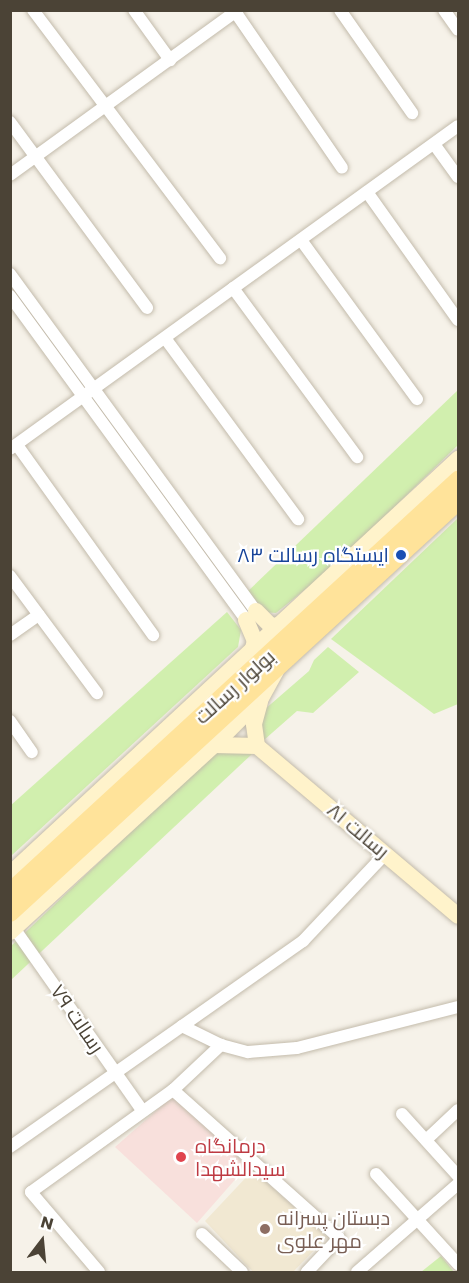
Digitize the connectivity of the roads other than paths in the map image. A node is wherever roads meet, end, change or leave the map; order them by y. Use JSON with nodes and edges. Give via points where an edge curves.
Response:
{"nodes":[{"id":1,"x":33,"y":10,"type":"edge"},
{"id":2,"x":134,"y":10,"type":"edge"},
{"id":3,"x":340,"y":10,"type":"edge"},
{"id":4,"x":444,"y":10,"type":"edge"},
{"id":5,"x":236,"y":11,"type":"edge"},
{"id":6,"x":459,"y":30,"type":"edge"},
{"id":7,"x":170,"y":60,"type":"junction"},
{"id":8,"x":106,"y":106,"type":"junction"},
{"id":9,"x":412,"y":113,"type":"dead end"},
{"id":10,"x":10,"y":122,"type":"edge"},
{"id":11,"x":459,"y":126,"type":"edge"},
{"id":12,"x":434,"y":144,"type":"junction"},
{"id":13,"x":36,"y":156,"type":"junction"},
{"id":14,"x":342,"y":168,"type":"dead end"},
{"id":15,"x":10,"y":175,"type":"edge"},
{"id":16,"x":459,"y":177,"type":"edge"},
{"id":17,"x":367,"y":192,"type":"junction"},
{"id":18,"x":301,"y":240,"type":"junction"},
{"id":19,"x":220,"y":258,"type":"dead end"},
{"id":20,"x":10,"y":274,"type":"edge"},
{"id":21,"x":234,"y":288,"type":"junction"},
{"id":22,"x":10,"y":296,"type":"edge"},
{"id":23,"x":147,"y":308,"type":"dead end"},
{"id":24,"x":459,"y":320,"type":"edge"},
{"id":25,"x":165,"y":338,"type":"junction"},
{"id":26,"x":94,"y":389,"type":"junction"},
{"id":27,"x":83,"y":397,"type":"junction"},
{"id":28,"x":417,"y":399,"type":"dead end"},
{"id":29,"x":14,"y":447,"type":"edge"},
{"id":30,"x":357,"y":458,"type":"dead end"},
{"id":31,"x":459,"y":459,"type":"edge"},
{"id":32,"x":459,"y":480,"type":"edge"},
{"id":33,"x":459,"y":501,"type":"edge"},
{"id":34,"x":298,"y":519,"type":"dead end"},
{"id":35,"x":10,"y":576,"type":"edge"},
{"id":36,"x":39,"y":615,"type":"junction"},
{"id":37,"x":251,"y":615,"type":"junction"},
{"id":38,"x":282,"y":625,"type":"junction"},
{"id":39,"x":10,"y":635,"type":"edge"},
{"id":40,"x":153,"y":635,"type":"dead end"},
{"id":41,"x":251,"y":654,"type":"junction"},
{"id":42,"x":279,"y":667,"type":"junction"},
{"id":43,"x":98,"y":693,"type":"dead end"},
{"id":44,"x":261,"y":698,"type":"junction"},
{"id":45,"x":10,"y":721,"type":"edge"},
{"id":46,"x":214,"y":745,"type":"junction"},
{"id":47,"x":257,"y":746,"type":"junction"},
{"id":48,"x":32,"y":752,"type":"dead end"},
{"id":49,"x":385,"y":854,"type":"junction"},
{"id":50,"x":10,"y":874,"type":"edge"},
{"id":51,"x":10,"y":892,"type":"edge"},
{"id":52,"x":459,"y":916,"type":"edge"},
{"id":53,"x":12,"y":924,"type":"edge"},
{"id":54,"x":459,"y":1007,"type":"edge"},
{"id":55,"x":182,"y":1026,"type":"junction"},
{"id":56,"x":221,"y":1046,"type":"junction"},
{"id":57,"x":115,"y":1075,"type":"junction"},
{"id":58,"x":173,"y":1090,"type":"junction"},
{"id":59,"x":141,"y":1109,"type":"junction"},
{"id":60,"x":459,"y":1110,"type":"edge"},
{"id":61,"x":402,"y":1114,"type":"dead end"},
{"id":62,"x":426,"y":1140,"type":"junction"},
{"id":63,"x":10,"y":1147,"type":"edge"},
{"id":64,"x":375,"y":1174,"type":"dead end"},
{"id":65,"x":459,"y":1176,"type":"edge"},
{"id":66,"x":459,"y":1184,"type":"edge"},
{"id":67,"x":417,"y":1220,"type":"junction"},
{"id":68,"x":202,"y":1234,"type":"dead end"},
{"id":69,"x":459,"y":1264,"type":"edge"},
{"id":70,"x":99,"y":1272,"type":"edge"},
{"id":71,"x":242,"y":1272,"type":"edge"},
{"id":72,"x":307,"y":1272,"type":"edge"},
{"id":73,"x":357,"y":1272,"type":"edge"}],
"edges":[{"from":1,"to":8,"type":"street"},
{"from":2,"to":7,"type":"street"},
{"from":3,"to":9,"type":"street"},
{"from":4,"to":6,"type":"street"},
{"from":5,"to":7,"type":"street"},
{"from":5,"to":14,"type":"street"},
{"from":7,"to":8,"type":"street"},
{"from":8,"to":13,"type":"street"},
{"from":8,"to":19,"type":"street"},
{"from":10,"to":13,"type":"street"},
{"from":11,"to":12,"type":"street"},
{"from":12,"to":16,"type":"street"},
{"from":12,"to":17,"type":"street"},
{"from":13,"to":15,"type":"street"},
{"from":13,"to":23,"type":"street"},
{"from":17,"to":18,"type":"street"},
{"from":17,"to":24,"type":"street"},
{"from":18,"to":21,"type":"street"},
{"from":18,"to":28,"type":"street"},
{"from":20,"to":26,"type":"street"},
{"from":21,"to":25,"type":"street"},
{"from":21,"to":30,"type":"street"},
{"from":22,"to":27,"type":"street"},
{"from":25,"to":26,"type":"street"},
{"from":25,"to":34,"type":"street"},
{"from":26,"to":27,"type":"street"},
{"from":26,"to":37,"type":"street"},
{"from":27,"to":29,"type":"street"},
{"from":27,"to":37,"type":"street"},
{"from":29,"to":40,"type":"street"},
{"from":31,"to":38,"type":"street"},
{"from":32,"to":51,"type":"main road","name":"بولوار رسالت"},
{"from":33,"to":42,"type":"main road","name":"بولوار رسالت"},
{"from":35,"to":36,"type":"street"},
{"from":36,"to":39,"type":"street"},
{"from":36,"to":43,"type":"street"},
{"from":37,"to":38,"type":"street","via":[[271,626]]},
{"from":37,"to":41,"type":"street","via":[[255,641]]},
{"from":38,"to":41,"type":"street"},
{"from":41,"to":50,"type":"street"},
{"from":42,"to":44,"type":"street"},
{"from":42,"to":53,"type":"main road","name":"بولوار رسالت"},
{"from":44,"to":46,"type":"street"},
{"from":44,"to":47,"type":"street","via":[[254,724]]},
{"from":45,"to":48,"type":"street"},
{"from":46,"to":47,"type":"street"},
{"from":46,"to":53,"type":"street"},
{"from":47,"to":49,"type":"street","name":"رسالت ۸۱"},
{"from":49,"to":52,"type":"street","name":"رسالت ۸۱"},
{"from":49,"to":55,"type":"street","via":[[303,941]]},
{"from":53,"to":57,"type":"street","name":"رسالت ۷۹"},
{"from":54,"to":56,"type":"street","via":[[297,1048],[248,1052]]},
{"from":55,"to":56,"type":"street"},
{"from":55,"to":57,"type":"street"},
{"from":56,"to":58,"type":"street"},
{"from":57,"to":59,"type":"street","name":"رسالت ۷۹"},
{"from":57,"to":63,"type":"street"},
{"from":58,"to":59,"type":"street"},
{"from":58,"to":72,"type":"street","via":[[339,1238]]},
{"from":59,"to":70,"type":"street","via":[[31,1192]]},
{"from":60,"to":62,"type":"street"},
{"from":61,"to":62,"type":"street"},
{"from":62,"to":65,"type":"street"},
{"from":64,"to":67,"type":"street"},
{"from":66,"to":67,"type":"street"},
{"from":67,"to":69,"type":"street"},
{"from":67,"to":73,"type":"street"},
{"from":68,"to":71,"type":"street"}]}
